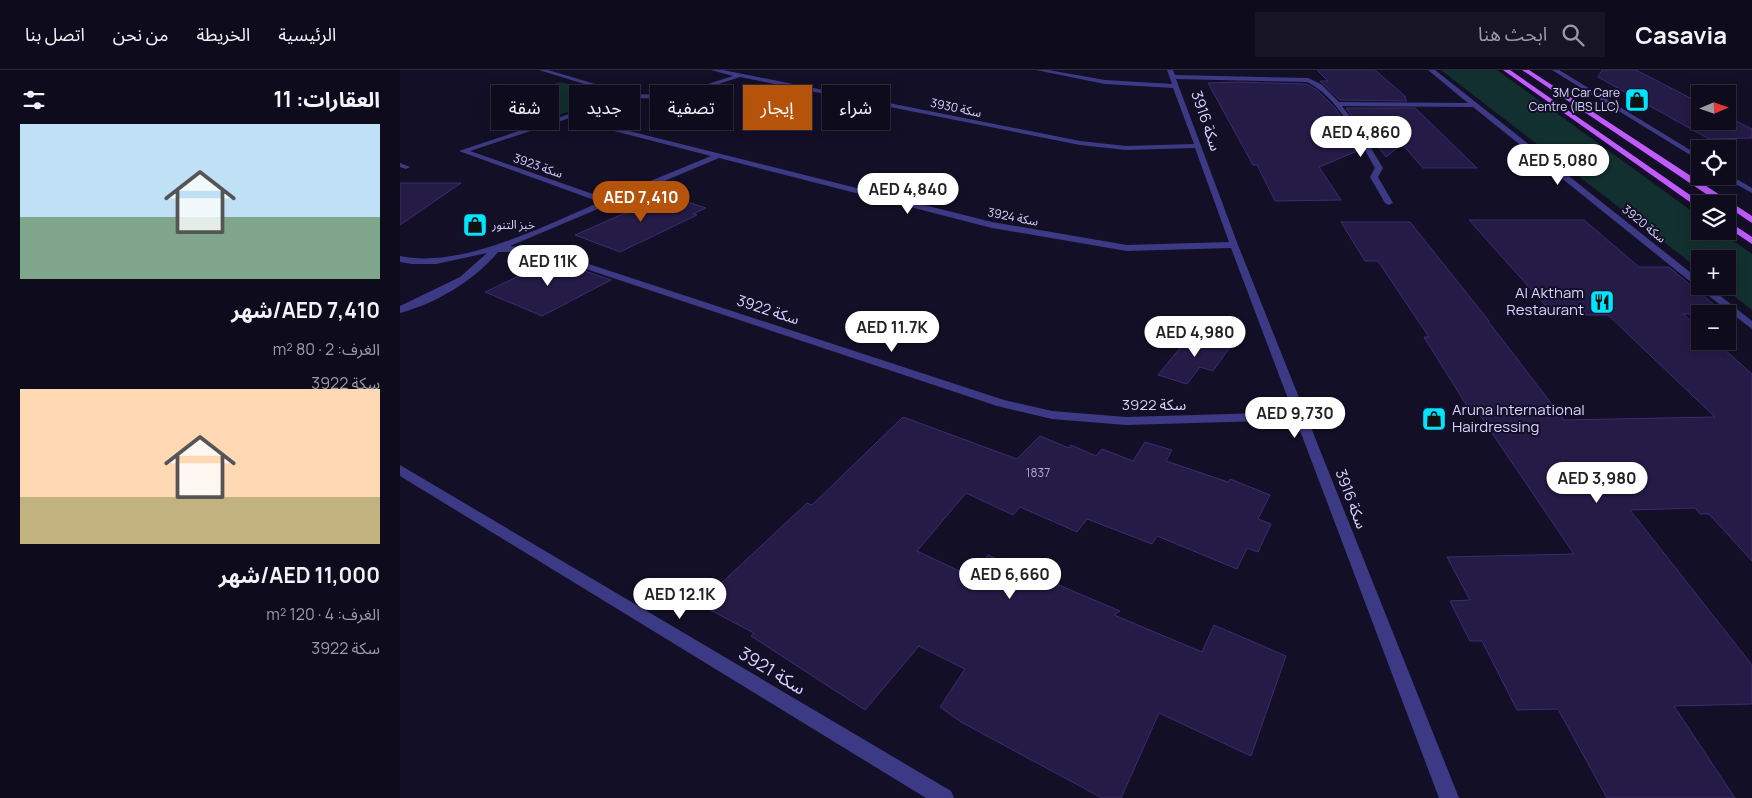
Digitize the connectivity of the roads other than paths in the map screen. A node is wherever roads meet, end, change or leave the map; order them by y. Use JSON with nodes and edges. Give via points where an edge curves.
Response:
{"nodes":[{"id":1,"x":542,"y":70,"type":"edge"},
{"id":2,"x":714,"y":70,"type":"edge"},
{"id":3,"x":1039,"y":70,"type":"edge"},
{"id":4,"x":1431,"y":70,"type":"edge"},
{"id":5,"x":1506,"y":70,"type":"edge"},
{"id":6,"x":1525,"y":70,"type":"edge"},
{"id":7,"x":1555,"y":70,"type":"edge"},
{"id":8,"x":739,"y":75,"type":"junction"},
{"id":9,"x":1173,"y":78,"type":"edge"},
{"id":10,"x":592,"y":85,"type":"edge"},
{"id":11,"x":640,"y":96,"type":"edge"},
{"id":12,"x":1337,"y":104,"type":"junction"},
{"id":13,"x":1475,"y":105,"type":"junction"},
{"id":14,"x":569,"y":116,"type":"edge"},
{"id":15,"x":616,"y":130,"type":"edge"},
{"id":16,"x":1197,"y":146,"type":"junction"},
{"id":17,"x":1691,"y":153,"type":"edge"},
{"id":18,"x":718,"y":156,"type":"junction"},
{"id":19,"x":1736,"y":181,"type":"edge"},
{"id":20,"x":1752,"y":190,"type":"edge"},
{"id":21,"x":1713,"y":195,"type":"edge"},
{"id":22,"x":1691,"y":199,"type":"edge"},
{"id":23,"x":606,"y":202,"type":"junction"},
{"id":24,"x":1389,"y":203,"type":"dead end"},
{"id":25,"x":1736,"y":210,"type":"edge"},
{"id":26,"x":1752,"y":220,"type":"edge"},
{"id":27,"x":1736,"y":230,"type":"edge"},
{"id":28,"x":1752,"y":241,"type":"edge"},
{"id":29,"x":1234,"y":245,"type":"junction"},
{"id":30,"x":495,"y":249,"type":"junction"},
{"id":31,"x":400,"y":258,"type":"edge"},
{"id":32,"x":1691,"y":277,"type":"edge"},
{"id":33,"x":1713,"y":295,"type":"edge"},
{"id":34,"x":400,"y":310,"type":"edge"},
{"id":35,"x":1752,"y":326,"type":"edge"},
{"id":36,"x":1301,"y":416,"type":"junction"},
{"id":37,"x":400,"y":470,"type":"edge"},
{"id":38,"x":944,"y":798,"type":"edge"},
{"id":39,"x":1449,"y":798,"type":"edge"}],
"edges":[{"from":1,"to":10,"type":"street"},
{"from":2,"to":8,"type":"street","name":"سكة 3930"},
{"from":3,"to":9,"type":"street","via":[[1105,82]]},
{"from":4,"to":13,"type":"street","name":"سكة 3920"},
{"from":5,"to":22,"type":"main road"},
{"from":6,"to":21,"type":"main road"},
{"from":7,"to":17,"type":"street"},
{"from":8,"to":11,"type":"street","via":[[673,97]]},
{"from":8,"to":16,"type":"street","name":"سكة 3930","via":[[1080,143],[1126,148]]},
{"from":9,"to":12,"type":"street","via":[[1308,80],[1319,85]]},
{"from":9,"to":16,"type":"street","name":"سكة 3916"},
{"from":12,"to":13,"type":"street"},
{"from":12,"to":24,"type":"street","via":[[1379,168],[1374,177]]},
{"from":13,"to":32,"type":"street","name":"سكة 3920"},
{"from":14,"to":23,"type":"street","name":"سكة 3923","via":[[463,151]]},
{"from":15,"to":18,"type":"street","name":"سكة 3924"},
{"from":16,"to":29,"type":"street","name":"سكة 3916"},
{"from":18,"to":23,"type":"street"},
{"from":18,"to":29,"type":"street","name":"سكة 3924","via":[[992,225],[1053,236],[1127,248]]},
{"from":19,"to":20,"type":"street"},
{"from":23,"to":30,"type":"street"},
{"from":25,"to":26,"type":"main road"},
{"from":27,"to":28,"type":"main road"},
{"from":29,"to":36,"type":"street","name":"سكة 3916"},
{"from":30,"to":31,"type":"street","via":[[426,262]]},
{"from":30,"to":34,"type":"street","via":[[473,274]]},
{"from":30,"to":36,"type":"street","name":"سكة 3922","via":[[546,253],[1001,403],[1052,415],[1126,421]]},
{"from":33,"to":35,"type":"street","name":"سكة 3920"},
{"from":36,"to":39,"type":"street","name":"سكة 3916"},
{"from":37,"to":38,"type":"street","name":"سكة 3921"}]}
